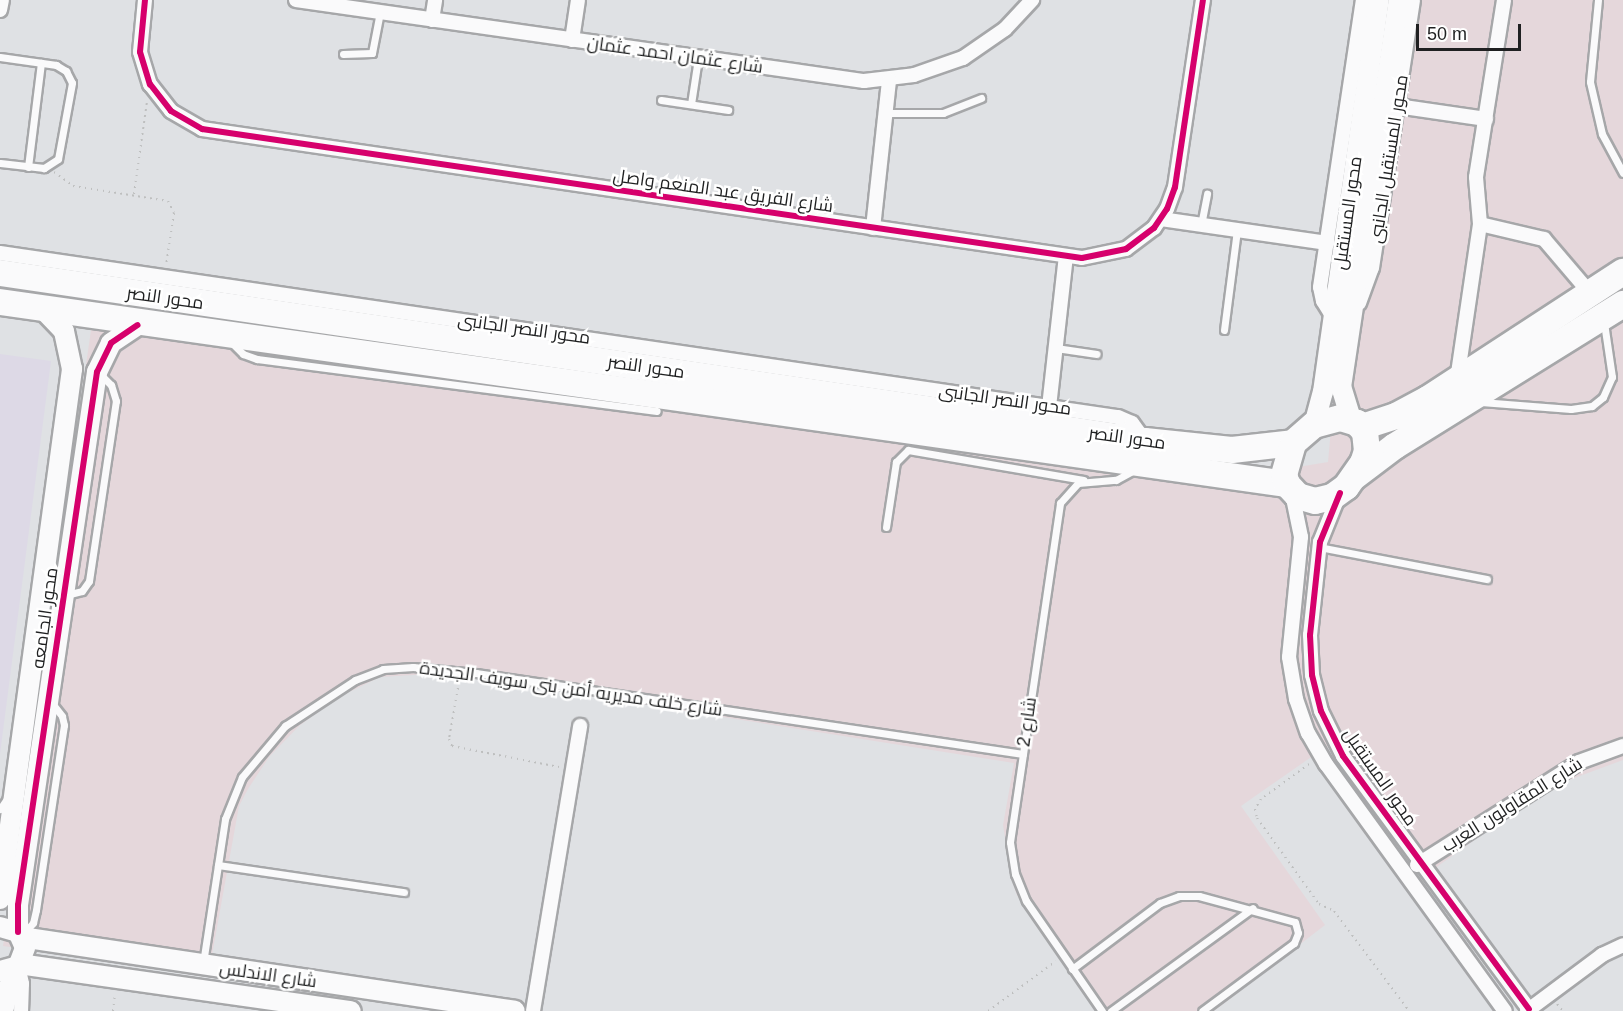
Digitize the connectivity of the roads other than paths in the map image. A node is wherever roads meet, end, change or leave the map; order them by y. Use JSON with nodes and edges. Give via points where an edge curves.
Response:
{"nodes":[{"id":1,"x":2,"y":0,"type":"edge"},
{"id":2,"x":145,"y":0,"type":"edge"},
{"id":3,"x":296,"y":0,"type":"edge"},
{"id":4,"x":435,"y":0,"type":"edge"},
{"id":5,"x":578,"y":0,"type":"edge"},
{"id":6,"x":1032,"y":0,"type":"edge"},
{"id":7,"x":1203,"y":0,"type":"edge"},
{"id":8,"x":1362,"y":0,"type":"edge"},
{"id":9,"x":1379,"y":0,"type":"edge"},
{"id":10,"x":1399,"y":0,"type":"edge"},
{"id":11,"x":1413,"y":0,"type":"edge"},
{"id":12,"x":1504,"y":0,"type":"edge"},
{"id":13,"x":1598,"y":0,"type":"edge"},
{"id":14,"x":331,"y":2,"type":"edge"},
{"id":15,"x":0,"y":10,"type":"edge"},
{"id":16,"x":380,"y":12,"type":"junction"},
{"id":17,"x":432,"y":20,"type":"junction"},
{"id":18,"x":572,"y":40,"type":"junction"},
{"id":19,"x":343,"y":54,"type":"dead end"},
{"id":20,"x":0,"y":57,"type":"edge"},
{"id":21,"x":698,"y":58,"type":"junction"},
{"id":22,"x":41,"y":63,"type":"junction"},
{"id":23,"x":889,"y":80,"type":"junction"},
{"id":24,"x":981,"y":98,"type":"dead end"},
{"id":25,"x":661,"y":100,"type":"dead end"},
{"id":26,"x":691,"y":104,"type":"junction"},
{"id":27,"x":1397,"y":106,"type":"junction"},
{"id":28,"x":728,"y":110,"type":"dead end"},
{"id":29,"x":885,"y":113,"type":"junction"},
{"id":30,"x":1486,"y":119,"type":"junction"},
{"id":31,"x":1387,"y":128,"type":"junction"},
{"id":32,"x":0,"y":163,"type":"edge"},
{"id":33,"x":28,"y":166,"type":"junction"},
{"id":34,"x":1623,"y":172,"type":"edge"},
{"id":35,"x":1207,"y":194,"type":"dead end"},
{"id":36,"x":1161,"y":219,"type":"junction"},
{"id":37,"x":1480,"y":224,"type":"junction"},
{"id":38,"x":1201,"y":225,"type":"junction"},
{"id":39,"x":873,"y":228,"type":"junction"},
{"id":40,"x":1237,"y":230,"type":"junction"},
{"id":41,"x":1327,"y":243,"type":"junction"},
{"id":42,"x":0,"y":253,"type":"edge"},
{"id":43,"x":1066,"y":256,"type":"junction"},
{"id":44,"x":1623,"y":272,"type":"edge"},
{"id":45,"x":0,"y":273,"type":"edge"},
{"id":46,"x":170,"y":284,"type":"junction"},
{"id":47,"x":1590,"y":293,"type":"junction"},
{"id":48,"x":0,"y":302,"type":"edge"},
{"id":49,"x":44,"y":310,"type":"junction"},
{"id":50,"x":1613,"y":310,"type":"edge"},
{"id":51,"x":1343,"y":316,"type":"junction"},
{"id":52,"x":138,"y":325,"type":"junction"},
{"id":53,"x":1224,"y":330,"type":"dead end"},
{"id":54,"x":1056,"y":348,"type":"junction"},
{"id":55,"x":1097,"y":354,"type":"dead end"},
{"id":56,"x":1462,"y":390,"type":"junction"},
{"id":57,"x":670,"y":393,"type":"junction"},
{"id":58,"x":1049,"y":406,"type":"junction"},
{"id":59,"x":1357,"y":423,"type":"junction"},
{"id":60,"x":1314,"y":425,"type":"junction"},
{"id":61,"x":1293,"y":443,"type":"junction"},
{"id":62,"x":1244,"y":450,"type":"junction"},
{"id":63,"x":1142,"y":453,"type":"junction"},
{"id":64,"x":1240,"y":478,"type":"junction"},
{"id":65,"x":1085,"y":480,"type":"junction"},
{"id":66,"x":1347,"y":485,"type":"junction"},
{"id":67,"x":1289,"y":487,"type":"junction"},
{"id":68,"x":885,"y":527,"type":"dead end"},
{"id":69,"x":1319,"y":547,"type":"junction"},
{"id":70,"x":1487,"y":579,"type":"dead end"},
{"id":71,"x":580,"y":726,"type":"dead end"},
{"id":72,"x":1623,"y":746,"type":"edge"},
{"id":73,"x":1023,"y":754,"type":"junction"},
{"id":74,"x":15,"y":791,"type":"junction"},
{"id":75,"x":0,"y":809,"type":"edge"},
{"id":76,"x":1423,"y":862,"type":"junction"},
{"id":77,"x":218,"y":865,"type":"junction"},
{"id":78,"x":1406,"y":873,"type":"junction"},
{"id":79,"x":404,"y":892,"type":"dead end"},
{"id":80,"x":0,"y":899,"type":"edge"},
{"id":81,"x":1253,"y":908,"type":"junction"},
{"id":82,"x":15,"y":933,"type":"edge"},
{"id":83,"x":1623,"y":945,"type":"edge"},
{"id":84,"x":203,"y":966,"type":"junction"},
{"id":85,"x":13,"y":967,"type":"edge"},
{"id":86,"x":1072,"y":969,"type":"junction"},
{"id":87,"x":347,"y":987,"type":"junction"},
{"id":88,"x":199,"y":988,"type":"junction"},
{"id":89,"x":1528,"y":1010,"type":"edge"},
{"id":90,"x":3,"y":1011,"type":"edge"},
{"id":91,"x":21,"y":1011,"type":"edge"},
{"id":92,"x":346,"y":1011,"type":"edge"},
{"id":93,"x":514,"y":1011,"type":"edge"},
{"id":94,"x":533,"y":1011,"type":"edge"},
{"id":95,"x":1102,"y":1011,"type":"edge"},
{"id":96,"x":1111,"y":1011,"type":"edge"},
{"id":97,"x":1202,"y":1011,"type":"edge"},
{"id":98,"x":1505,"y":1011,"type":"edge"}],
"edges":[{"from":1,"to":15,"type":"street"},
{"from":2,"to":39,"type":"street","name":"شارع الفريق عبد المنعم واصل","via":[[140,52],[150,84],[179,117],[219,133]]},
{"from":3,"to":14,"type":"street","name":"شارع عثمان احمد عثمان"},
{"from":4,"to":17,"type":"street"},
{"from":5,"to":18,"type":"street"},
{"from":6,"to":23,"type":"street","name":"شارع عثمان احمد عثمان","via":[[1005,29],[963,58]]},
{"from":7,"to":36,"type":"street","name":"شارع الفريق عبد المنعم واصل","via":[[1175,187]]},
{"from":8,"to":41,"type":"street"},
{"from":9,"to":51,"type":"street","name":"محور المستقبل"},
{"from":10,"to":31,"type":"street","name":"محور المستقبل"},
{"from":11,"to":27,"type":"street","name":"محور المستقبل الجانبى"},
{"from":12,"to":30,"type":"street"},
{"from":13,"to":34,"type":"lane","via":[[1590,55],[1593,99],[1602,134]]},
{"from":14,"to":16,"type":"street","name":"شارع عثمان احمد عثمان"},
{"from":16,"to":17,"type":"street","name":"شارع عثمان احمد عثمان"},
{"from":16,"to":19,"type":"lane","via":[[372,53]]},
{"from":17,"to":18,"type":"street","name":"شارع عثمان احمد عثمان"},
{"from":18,"to":21,"type":"street","name":"شارع عثمان احمد عثمان"},
{"from":20,"to":22,"type":"lane"},
{"from":21,"to":23,"type":"street","name":"شارع عثمان احمد عثمان","via":[[839,79]]},
{"from":21,"to":26,"type":"lane"},
{"from":22,"to":33,"type":"lane"},
{"from":22,"to":33,"type":"lane","via":[[62,68],[72,83],[61,154],[49,167]]},
{"from":23,"to":29,"type":"street"},
{"from":24,"to":29,"type":"lane","via":[[951,111]]},
{"from":25,"to":26,"type":"lane"},
{"from":26,"to":28,"type":"lane"},
{"from":27,"to":30,"type":"street"},
{"from":27,"to":31,"type":"street","name":"محور المستقبل الجانبى"},
{"from":29,"to":39,"type":"street"},
{"from":30,"to":37,"type":"street","via":[[1476,177]]},
{"from":31,"to":51,"type":"street","name":"محور المستقبل"},
{"from":32,"to":33,"type":"lane"},
{"from":35,"to":38,"type":"lane"},
{"from":36,"to":38,"type":"street"},
{"from":36,"to":43,"type":"street","name":"شارع الفريق عبد المنعم واصل","via":[[1145,236],[1116,253],[1094,258]]},
{"from":37,"to":47,"type":"street","via":[[1544,239]]},
{"from":37,"to":56,"type":"street"},
{"from":38,"to":40,"type":"street"},
{"from":39,"to":43,"type":"street","name":"شارع الفريق عبد المنعم واصل"},
{"from":40,"to":41,"type":"street"},
{"from":40,"to":53,"type":"lane"},
{"from":41,"to":51,"type":"street","via":[[1320,292]]},
{"from":42,"to":46,"type":"street","name":"محور النصر الجانبى"},
{"from":43,"to":54,"type":"street"},
{"from":44,"to":47,"type":"highway"},
{"from":45,"to":46,"type":"highway","name":"محور النصر"},
{"from":46,"to":57,"type":"highway","name":"محور النصر"},
{"from":46,"to":58,"type":"street","name":"محور النصر الجانبى"},
{"from":47,"to":56,"type":"highway"},
{"from":48,"to":49,"type":"highway","name":"محور النصر"},
{"from":49,"to":52,"type":"highway","name":"محور النصر"},
{"from":49,"to":74,"type":"street","name":"محور الجامعه","via":[[68,340],[72,369]]},
{"from":50,"to":56,"type":"highway"},
{"from":50,"to":56,"type":"lane","via":[[1612,377],[1604,397],[1592,406],[1571,409]]},
{"from":51,"to":59,"type":"street","name":"محور المستقبل","via":[[1341,387]]},
{"from":51,"to":60,"type":"street","name":"محور المستقبل"},
{"from":52,"to":57,"type":"highway","name":"محور النصر"},
{"from":52,"to":82,"type":"street","name":"محور الجامعه","via":[[111,343],[97,372]]},
{"from":54,"to":55,"type":"lane"},
{"from":54,"to":58,"type":"street"},
{"from":56,"to":59,"type":"highway"},
{"from":56,"to":66,"type":"highway"},
{"from":57,"to":63,"type":"highway","name":"محور النصر"},
{"from":58,"to":63,"type":"street","name":"محور النصر الجانبى","via":[[1123,418]]},
{"from":59,"to":60,"type":"highway","via":[[1332,419]]},
{"from":59,"to":66,"type":"highway","via":[[1367,451]]},
{"from":60,"to":61,"type":"highway"},
{"from":61,"to":62,"type":"highway","name":"محور النصر"},
{"from":61,"to":67,"type":"highway","via":[[1284,467]]},
{"from":62,"to":63,"type":"highway","name":"محور النصر"},
{"from":62,"to":64,"type":"highway"},
{"from":63,"to":64,"type":"highway","name":"محور النصر"},
{"from":63,"to":65,"type":"lane","via":[[1116,480]]},
{"from":64,"to":67,"type":"highway","name":"محور النصر"},
{"from":65,"to":68,"type":"lane","via":[[908,450],[896,462]]},
{"from":65,"to":73,"type":"lane","name":"شارع 2","via":[[1067,491],[1060,503]]},
{"from":66,"to":67,"type":"highway","via":[[1315,501]]},
{"from":66,"to":69,"type":"street","name":"محور المستقبل"},
{"from":67,"to":78,"type":"street","name":"محور المستقبل","via":[[1300,537],[1289,633],[1290,668],[1301,716],[1321,755]]},
{"from":69,"to":70,"type":"lane"},
{"from":69,"to":76,"type":"street","name":"محور المستقبل","via":[[1310,635],[1312,675],[1321,711],[1343,756]]},
{"from":71,"to":94,"type":"street"},
{"from":72,"to":76,"type":"street","name":"شارع المقاولون العرب","via":[[1579,762]]},
{"from":73,"to":77,"type":"lane","name":"شارع خلف مديريه أمن بنى سويف الجديدة","via":[[476,673],[413,667],[382,669],[355,680],[285,726],[256,757],[235,791],[225,819]]},
{"from":73,"to":86,"type":"lane","name":"شارع 2","via":[[1011,858],[1026,902]]},
{"from":74,"to":75,"type":"lane"},
{"from":74,"to":80,"type":"street","name":"محور الجامعه"},
{"from":76,"to":78,"type":"street","name":"شارع المقاولون العرب"},
{"from":76,"to":89,"type":"street","name":"محور المستقبل"},
{"from":77,"to":79,"type":"lane"},
{"from":77,"to":84,"type":"lane","name":"شارع خلف مديريه أمن بنى سويف الجديدة"},
{"from":78,"to":98,"type":"street","name":"محور المستقبل"},
{"from":81,"to":86,"type":"lane","via":[[1199,896],[1169,899]]},
{"from":81,"to":96,"type":"lane"},
{"from":81,"to":97,"type":"lane","via":[[1292,918],[1298,927],[1297,938]]},
{"from":82,"to":84,"type":"street","name":"شارع الاندلس"},
{"from":82,"to":85,"type":"street","name":"محور الجامعه","via":[[25,948]]},
{"from":83,"to":89,"type":"street"},
{"from":84,"to":87,"type":"street","name":"شارع الاندلس"},
{"from":84,"to":88,"type":"street"},
{"from":85,"to":88,"type":"street","name":"شارع الاندلس"},
{"from":85,"to":90,"type":"street"},
{"from":85,"to":91,"type":"street","via":[[22,984]]},
{"from":86,"to":95,"type":"lane","name":"شارع 2"},
{"from":87,"to":92,"type":"street"},
{"from":87,"to":93,"type":"street","name":"شارع الاندلس"},
{"from":88,"to":92,"type":"street","name":"شارع الاندلس"}]}
